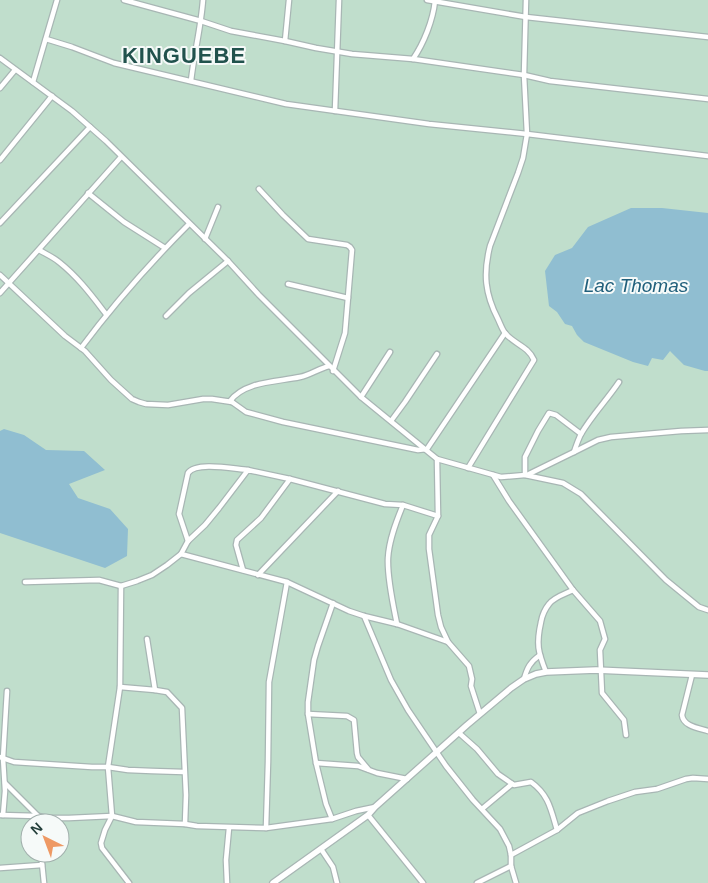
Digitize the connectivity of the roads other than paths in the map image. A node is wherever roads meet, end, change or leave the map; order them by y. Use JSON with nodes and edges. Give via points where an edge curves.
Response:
{"nodes":[{"id":1,"x":57,"y":0,"type":"edge"},
{"id":2,"x":124,"y":0,"type":"edge"},
{"id":3,"x":203,"y":0,"type":"edge"},
{"id":4,"x":289,"y":0,"type":"edge"},
{"id":5,"x":339,"y":0,"type":"edge"},
{"id":6,"x":428,"y":0,"type":"edge"},
{"id":7,"x":526,"y":0,"type":"edge"},
{"id":8,"x":435,"y":1,"type":"edge"},
{"id":9,"x":526,"y":17,"type":"junction"},
{"id":10,"x":201,"y":21,"type":"junction"},
{"id":11,"x":708,"y":37,"type":"edge"},
{"id":12,"x":46,"y":39,"type":"junction"},
{"id":13,"x":285,"y":41,"type":"junction"},
{"id":14,"x":338,"y":52,"type":"junction"},
{"id":15,"x":0,"y":58,"type":"edge"},
{"id":16,"x":413,"y":59,"type":"junction"},
{"id":17,"x":15,"y":70,"type":"junction"},
{"id":18,"x":524,"y":76,"type":"junction"},
{"id":19,"x":191,"y":81,"type":"junction"},
{"id":20,"x":33,"y":82,"type":"junction"},
{"id":21,"x":0,"y":88,"type":"edge"},
{"id":22,"x":52,"y":96,"type":"junction"},
{"id":23,"x":708,"y":99,"type":"edge"},
{"id":24,"x":335,"y":111,"type":"junction"},
{"id":25,"x":90,"y":127,"type":"junction"},
{"id":26,"x":527,"y":134,"type":"junction"},
{"id":27,"x":708,"y":156,"type":"edge"},
{"id":28,"x":121,"y":157,"type":"junction"},
{"id":29,"x":0,"y":160,"type":"edge"},
{"id":30,"x":259,"y":189,"type":"dead end"},
{"id":31,"x":88,"y":193,"type":"junction"},
{"id":32,"x":218,"y":207,"type":"dead end"},
{"id":33,"x":0,"y":223,"type":"edge"},
{"id":34,"x":189,"y":224,"type":"junction"},
{"id":35,"x":205,"y":239,"type":"junction"},
{"id":36,"x":165,"y":248,"type":"junction"},
{"id":37,"x":39,"y":250,"type":"junction"},
{"id":38,"x":228,"y":261,"type":"junction"},
{"id":39,"x":0,"y":275,"type":"edge"},
{"id":40,"x":9,"y":284,"type":"junction"},
{"id":41,"x":288,"y":284,"type":"dead end"},
{"id":42,"x":0,"y":293,"type":"edge"},
{"id":43,"x":348,"y":298,"type":"junction"},
{"id":44,"x":106,"y":314,"type":"junction"},
{"id":45,"x":166,"y":316,"type":"dead end"},
{"id":46,"x":506,"y":333,"type":"junction"},
{"id":47,"x":80,"y":348,"type":"junction"},
{"id":48,"x":390,"y":352,"type":"dead end"},
{"id":49,"x":437,"y":354,"type":"dead end"},
{"id":50,"x":329,"y":366,"type":"junction"},
{"id":51,"x":333,"y":371,"type":"junction"},
{"id":52,"x":619,"y":382,"type":"dead end"},
{"id":53,"x":361,"y":397,"type":"junction"},
{"id":54,"x":232,"y":402,"type":"junction"},
{"id":55,"x":391,"y":421,"type":"junction"},
{"id":56,"x":708,"y":430,"type":"edge"},
{"id":57,"x":581,"y":434,"type":"junction"},
{"id":58,"x":427,"y":449,"type":"junction"},
{"id":59,"x":574,"y":452,"type":"junction"},
{"id":60,"x":437,"y":459,"type":"junction"},
{"id":61,"x":468,"y":468,"type":"junction"},
{"id":62,"x":248,"y":470,"type":"junction"},
{"id":63,"x":493,"y":475,"type":"junction"},
{"id":64,"x":525,"y":475,"type":"junction"},
{"id":65,"x":290,"y":479,"type":"junction"},
{"id":66,"x":338,"y":492,"type":"junction"},
{"id":67,"x":403,"y":505,"type":"junction"},
{"id":68,"x":438,"y":516,"type":"junction"},
{"id":69,"x":188,"y":540,"type":"junction"},
{"id":70,"x":181,"y":554,"type":"junction"},
{"id":71,"x":243,"y":570,"type":"junction"},
{"id":72,"x":258,"y":574,"type":"junction"},
{"id":73,"x":25,"y":582,"type":"dead end"},
{"id":74,"x":287,"y":582,"type":"junction"},
{"id":75,"x":121,"y":586,"type":"junction"},
{"id":76,"x":573,"y":590,"type":"junction"},
{"id":77,"x":333,"y":603,"type":"junction"},
{"id":78,"x":708,"y":610,"type":"edge"},
{"id":79,"x":364,"y":616,"type":"junction"},
{"id":80,"x":397,"y":624,"type":"junction"},
{"id":81,"x":147,"y":639,"type":"dead end"},
{"id":82,"x":448,"y":642,"type":"junction"},
{"id":83,"x":540,"y":655,"type":"junction"},
{"id":84,"x":601,"y":670,"type":"junction"},
{"id":85,"x":546,"y":672,"type":"junction"},
{"id":86,"x":692,"y":675,"type":"junction"},
{"id":87,"x":708,"y":675,"type":"edge"},
{"id":88,"x":524,"y":679,"type":"junction"},
{"id":89,"x":120,"y":687,"type":"junction"},
{"id":90,"x":7,"y":690,"type":"dead end"},
{"id":91,"x":155,"y":690,"type":"junction"},
{"id":92,"x":308,"y":714,"type":"junction"},
{"id":93,"x":480,"y":714,"type":"junction"},
{"id":94,"x":708,"y":731,"type":"edge"},
{"id":95,"x":459,"y":733,"type":"junction"},
{"id":96,"x":626,"y":736,"type":"dead end"},
{"id":97,"x":436,"y":753,"type":"junction"},
{"id":98,"x":2,"y":758,"type":"edge"},
{"id":99,"x":316,"y":763,"type":"junction"},
{"id":100,"x":108,"y":767,"type":"junction"},
{"id":101,"x":368,"y":769,"type":"junction"},
{"id":102,"x":184,"y":772,"type":"junction"},
{"id":103,"x":407,"y":779,"type":"junction"},
{"id":104,"x":708,"y":779,"type":"edge"},
{"id":105,"x":5,"y":783,"type":"junction"},
{"id":106,"x":512,"y":784,"type":"junction"},
{"id":107,"x":375,"y":807,"type":"junction"},
{"id":108,"x":482,"y":809,"type":"junction"},
{"id":109,"x":35,"y":813,"type":"edge"},
{"id":110,"x":1,"y":815,"type":"edge"},
{"id":111,"x":368,"y":815,"type":"junction"},
{"id":112,"x":20,"y":816,"type":"edge"},
{"id":113,"x":112,"y":816,"type":"junction"},
{"id":114,"x":70,"y":818,"type":"edge"},
{"id":115,"x":332,"y":818,"type":"junction"},
{"id":116,"x":185,"y":824,"type":"junction"},
{"id":117,"x":228,"y":828,"type":"junction"},
{"id":118,"x":266,"y":828,"type":"junction"},
{"id":119,"x":558,"y":830,"type":"junction"},
{"id":120,"x":321,"y":849,"type":"junction"},
{"id":121,"x":511,"y":855,"type":"junction"},
{"id":122,"x":42,"y":865,"type":"joint"},
{"id":123,"x":511,"y":866,"type":"junction"},
{"id":124,"x":0,"y":868,"type":"edge"},
{"id":125,"x":44,"y":883,"type":"edge"},
{"id":126,"x":128,"y":883,"type":"edge"},
{"id":127,"x":227,"y":883,"type":"edge"},
{"id":128,"x":273,"y":883,"type":"edge"},
{"id":129,"x":337,"y":883,"type":"edge"},
{"id":130,"x":423,"y":883,"type":"edge"},
{"id":131,"x":477,"y":883,"type":"edge"},
{"id":132,"x":516,"y":883,"type":"edge"}],
"edges":[{"from":1,"to":12,"type":"street"},
{"from":2,"to":10,"type":"street"},
{"from":3,"to":10,"type":"street"},
{"from":4,"to":13,"type":"street"},
{"from":5,"to":14,"type":"street"},
{"from":6,"to":8,"type":"street"},
{"from":7,"to":9,"type":"street"},
{"from":8,"to":9,"type":"street"},
{"from":8,"to":16,"type":"street","via":[[431,20]]},
{"from":9,"to":11,"type":"street"},
{"from":9,"to":18,"type":"street"},
{"from":10,"to":13,"type":"street","via":[[231,31]]},
{"from":10,"to":19,"type":"street"},
{"from":12,"to":19,"type":"street","via":[[114,63]]},
{"from":12,"to":20,"type":"street"},
{"from":13,"to":14,"type":"street"},
{"from":14,"to":16,"type":"street"},
{"from":14,"to":24,"type":"street"},
{"from":15,"to":17,"type":"street"},
{"from":16,"to":18,"type":"street"},
{"from":17,"to":20,"type":"street"},
{"from":17,"to":21,"type":"street"},
{"from":18,"to":23,"type":"street"},
{"from":18,"to":26,"type":"street"},
{"from":19,"to":24,"type":"street","via":[[286,104]]},
{"from":20,"to":22,"type":"street"},
{"from":22,"to":25,"type":"street"},
{"from":22,"to":29,"type":"street"},
{"from":24,"to":26,"type":"street"},
{"from":25,"to":28,"type":"street"},
{"from":25,"to":33,"type":"street"},
{"from":26,"to":27,"type":"street"},
{"from":26,"to":46,"type":"street","via":[[523,158],[487,259],[488,298]]},
{"from":28,"to":31,"type":"street"},
{"from":28,"to":34,"type":"street"},
{"from":30,"to":43,"type":"street","via":[[308,239],[350,246]]},
{"from":31,"to":36,"type":"street","via":[[124,222]]},
{"from":31,"to":37,"type":"street"},
{"from":32,"to":35,"type":"street"},
{"from":34,"to":35,"type":"street"},
{"from":34,"to":36,"type":"street"},
{"from":35,"to":38,"type":"street"},
{"from":36,"to":44,"type":"street"},
{"from":37,"to":40,"type":"street"},
{"from":37,"to":44,"type":"street","via":[[73,274]]},
{"from":38,"to":45,"type":"street"},
{"from":38,"to":50,"type":"street"},
{"from":39,"to":40,"type":"street"},
{"from":40,"to":42,"type":"street"},
{"from":40,"to":47,"type":"street"},
{"from":41,"to":43,"type":"street"},
{"from":43,"to":51,"type":"street","via":[[345,333]]},
{"from":44,"to":47,"type":"street"},
{"from":46,"to":58,"type":"street"},
{"from":46,"to":61,"type":"street","via":[[529,350],[534,360]]},
{"from":47,"to":54,"type":"street","via":[[111,380],[139,402],[168,405],[203,399]]},
{"from":48,"to":53,"type":"street"},
{"from":49,"to":55,"type":"street"},
{"from":50,"to":51,"type":"street"},
{"from":50,"to":54,"type":"street","via":[[300,377],[259,383],[236,394]]},
{"from":51,"to":53,"type":"street"},
{"from":52,"to":57,"type":"street"},
{"from":53,"to":55,"type":"street"},
{"from":54,"to":58,"type":"street","via":[[246,412],[283,422],[418,450]]},
{"from":55,"to":58,"type":"street"},
{"from":56,"to":59,"type":"street","via":[[611,437]]},
{"from":57,"to":59,"type":"street"},
{"from":57,"to":64,"type":"street","via":[[549,413],[527,453]]},
{"from":58,"to":60,"type":"street"},
{"from":59,"to":64,"type":"street"},
{"from":60,"to":61,"type":"street"},
{"from":60,"to":68,"type":"street"},
{"from":61,"to":63,"type":"street"},
{"from":62,"to":65,"type":"street"},
{"from":62,"to":69,"type":"street"},
{"from":62,"to":69,"type":"street","via":[[211,467],[189,470],[179,514]]},
{"from":63,"to":64,"type":"street"},
{"from":63,"to":76,"type":"street"},
{"from":64,"to":78,"type":"street","via":[[563,483],[581,494],[666,580],[699,607]]},
{"from":65,"to":66,"type":"street"},
{"from":65,"to":71,"type":"street","via":[[261,518],[238,540],[236,545]]},
{"from":66,"to":67,"type":"street","via":[[385,504]]},
{"from":66,"to":72,"type":"street"},
{"from":67,"to":68,"type":"street"},
{"from":67,"to":80,"type":"street","via":[[388,559]]},
{"from":68,"to":82,"type":"street","via":[[429,535],[429,549],[438,615]]},
{"from":69,"to":70,"type":"street"},
{"from":70,"to":71,"type":"street"},
{"from":70,"to":75,"type":"street","via":[[152,575]]},
{"from":71,"to":72,"type":"street"},
{"from":72,"to":74,"type":"street"},
{"from":73,"to":75,"type":"street","via":[[99,580]]},
{"from":74,"to":77,"type":"street"},
{"from":74,"to":118,"type":"street","via":[[269,682]]},
{"from":75,"to":89,"type":"street"},
{"from":76,"to":83,"type":"street","via":[[548,605],[538,635]]},
{"from":76,"to":84,"type":"street","via":[[600,621],[605,639],[600,650]]},
{"from":77,"to":79,"type":"street"},
{"from":77,"to":92,"type":"street","via":[[314,660]]},
{"from":79,"to":80,"type":"street"},
{"from":79,"to":97,"type":"street","via":[[390,680]]},
{"from":80,"to":82,"type":"street"},
{"from":81,"to":91,"type":"street"},
{"from":82,"to":93,"type":"street","via":[[469,666],[471,686]]},
{"from":83,"to":85,"type":"street"},
{"from":83,"to":88,"type":"street","via":[[527,667]]},
{"from":84,"to":85,"type":"street"},
{"from":84,"to":86,"type":"street"},
{"from":84,"to":96,"type":"street","via":[[602,693],[624,720]]},
{"from":85,"to":88,"type":"street"},
{"from":86,"to":87,"type":"street"},
{"from":86,"to":94,"type":"street","via":[[682,718],[685,723]]},
{"from":88,"to":93,"type":"street"},
{"from":89,"to":91,"type":"street"},
{"from":89,"to":100,"type":"street"},
{"from":90,"to":98,"type":"street"},
{"from":91,"to":102,"type":"street","via":[[167,692],[182,708]]},
{"from":92,"to":99,"type":"street"},
{"from":92,"to":101,"type":"street","via":[[347,716],[354,720],[357,754]]},
{"from":93,"to":95,"type":"street"},
{"from":95,"to":97,"type":"street"},
{"from":95,"to":106,"type":"street","via":[[498,774]]},
{"from":97,"to":103,"type":"street"},
{"from":97,"to":108,"type":"street"},
{"from":98,"to":100,"type":"street","via":[[14,762]]},
{"from":98,"to":105,"type":"street"},
{"from":99,"to":101,"type":"street"},
{"from":99,"to":115,"type":"street"},
{"from":100,"to":102,"type":"street"},
{"from":100,"to":113,"type":"street"},
{"from":101,"to":103,"type":"street"},
{"from":102,"to":116,"type":"street"},
{"from":103,"to":107,"type":"street"},
{"from":104,"to":119,"type":"street","via":[[686,779],[617,798],[582,811]]},
{"from":105,"to":109,"type":"street"},
{"from":105,"to":110,"type":"street"},
{"from":106,"to":108,"type":"street"},
{"from":106,"to":119,"type":"street","via":[[531,782],[541,790]]},
{"from":107,"to":111,"type":"street"},
{"from":107,"to":115,"type":"street"},
{"from":108,"to":121,"type":"street","via":[[500,830]]},
{"from":110,"to":112,"type":"street"},
{"from":111,"to":120,"type":"street"},
{"from":111,"to":130,"type":"street"},
{"from":113,"to":114,"type":"street"},
{"from":113,"to":116,"type":"street","via":[[136,822]]},
{"from":113,"to":126,"type":"street","via":[[101,844]]},
{"from":115,"to":118,"type":"street"},
{"from":116,"to":117,"type":"street"},
{"from":117,"to":118,"type":"street"},
{"from":117,"to":127,"type":"street"},
{"from":119,"to":121,"type":"street"},
{"from":120,"to":128,"type":"street"},
{"from":120,"to":129,"type":"street","via":[[333,867]]},
{"from":121,"to":123,"type":"street"},
{"from":122,"to":124,"type":"street"},
{"from":122,"to":125,"type":"street"},
{"from":123,"to":131,"type":"street"},
{"from":123,"to":132,"type":"street"}]}
